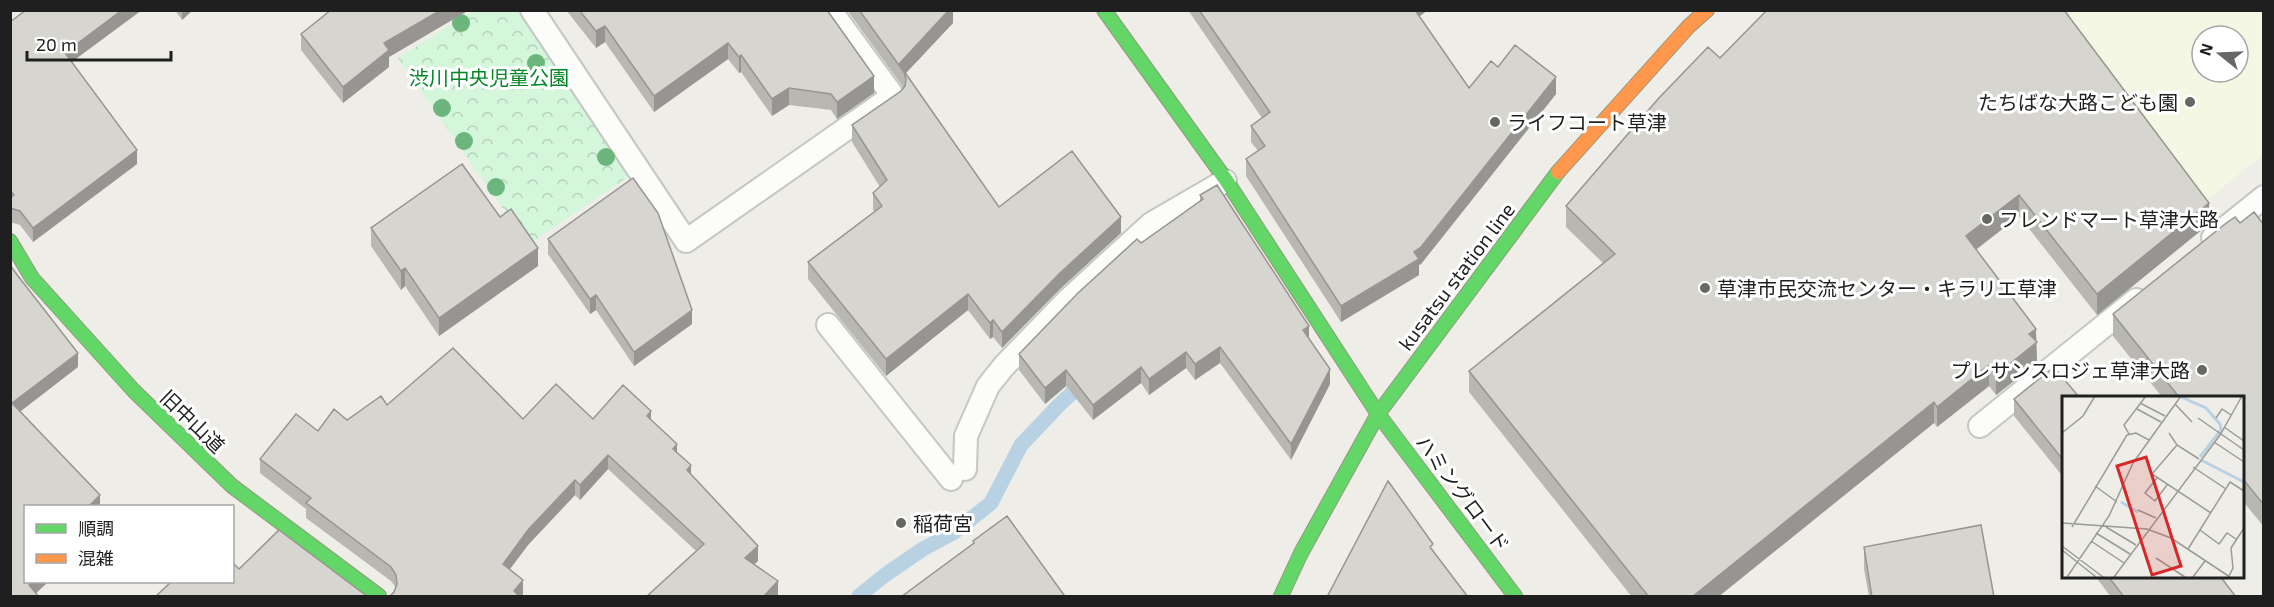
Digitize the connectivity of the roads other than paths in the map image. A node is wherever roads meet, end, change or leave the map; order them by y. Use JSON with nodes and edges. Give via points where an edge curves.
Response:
{"nodes":[{"id":1,"x":532,"y":10,"type":"edge"},
{"id":2,"x":830,"y":10,"type":"edge"},
{"id":3,"x":1104,"y":10,"type":"edge"},
{"id":4,"x":1707,"y":10,"type":"edge"},
{"id":5,"x":1226,"y":180,"type":"junction"},
{"id":6,"x":2264,"y":197,"type":"edge"},
{"id":7,"x":10,"y":242,"type":"edge"},
{"id":8,"x":2199,"y":249,"type":"edge"},
{"id":9,"x":2154,"y":286,"type":"edge"},
{"id":10,"x":828,"y":325,"type":"dead end"},
{"id":11,"x":1378,"y":414,"type":"junction"},
{"id":12,"x":1980,"y":426,"type":"dead end"},
{"id":13,"x":379,"y":597,"type":"edge"},
{"id":14,"x":1281,"y":597,"type":"edge"},
{"id":15,"x":1515,"y":597,"type":"edge"}],
"edges":[{"from":1,"to":2,"type":"lane","via":[[686,241],[893,96]]},
{"from":3,"to":5,"type":"street","name":"ハミングロード"},
{"from":4,"to":11,"type":"street","name":"kusatsu station line","via":[[1555,175]]},
{"from":5,"to":10,"type":"lane","via":[[1151,224],[1069,299],[1004,366],[988,386],[966,436],[958,474]]},
{"from":5,"to":11,"type":"street","name":"ハミングロード"},
{"from":6,"to":8,"type":"lane"},
{"from":7,"to":13,"type":"street","name":"旧中山道","via":[[32,278],[134,392],[224,478]]},
{"from":9,"to":12,"type":"lane"},
{"from":11,"to":14,"type":"street","name":"kusatsu station line"},
{"from":11,"to":15,"type":"street","name":"ハミングロード"}]}
